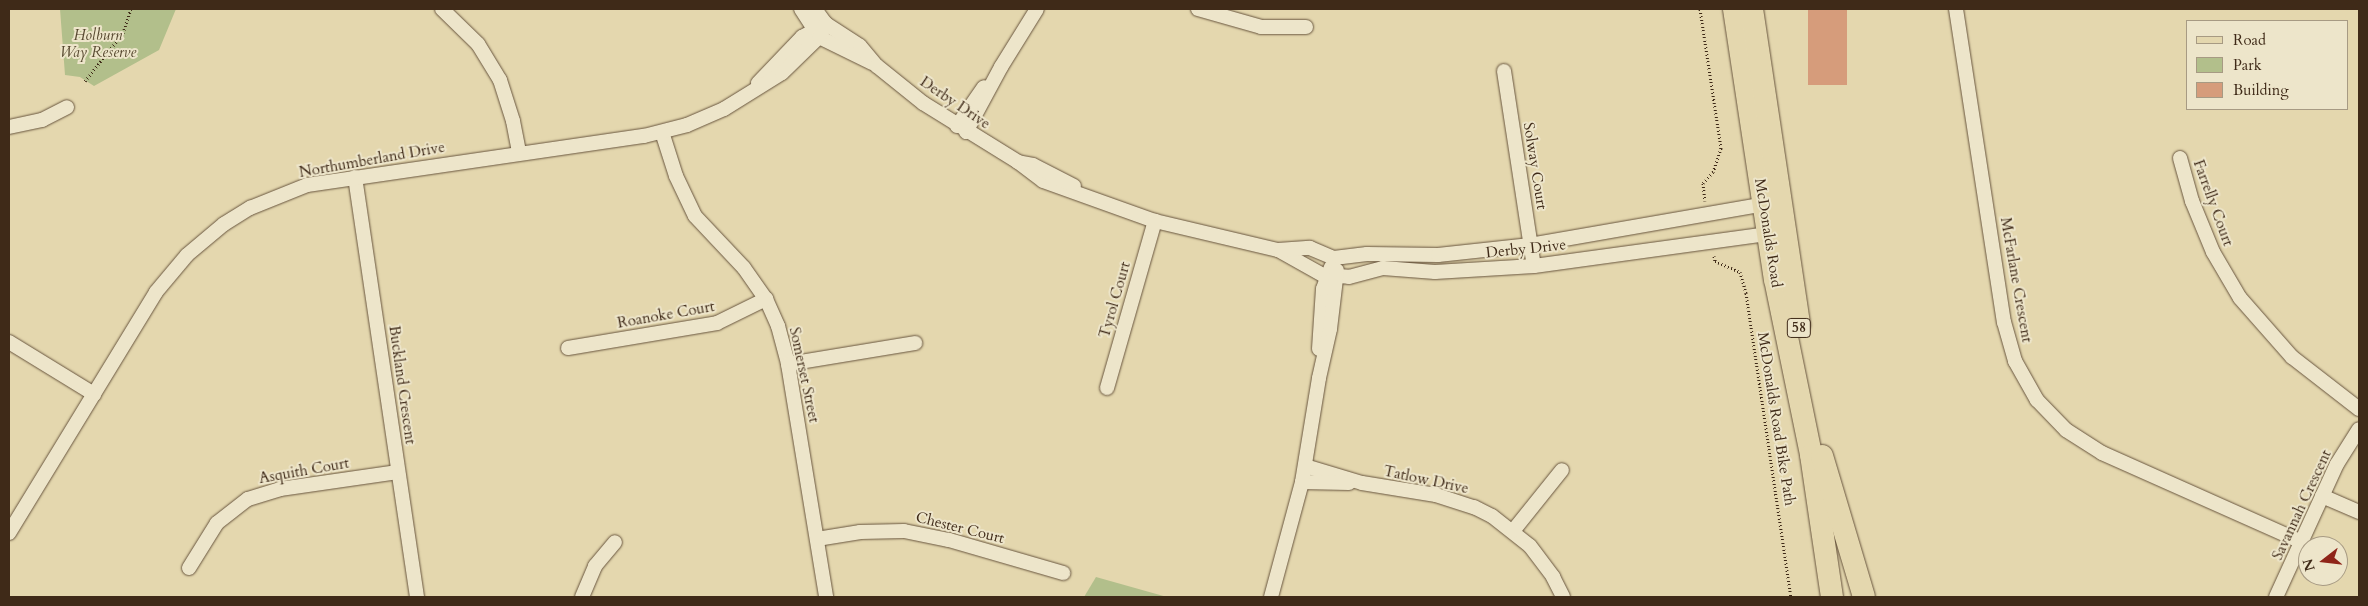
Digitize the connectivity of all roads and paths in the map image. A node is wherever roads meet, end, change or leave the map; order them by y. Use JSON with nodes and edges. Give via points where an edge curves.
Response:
{"nodes":[{"id":1,"x":132,"y":9,"type":"edge"},
{"id":2,"x":801,"y":9,"type":"edge"},
{"id":3,"x":816,"y":9,"type":"edge"},
{"id":4,"x":1037,"y":9,"type":"edge"},
{"id":5,"x":1198,"y":9,"type":"edge"},
{"id":6,"x":1700,"y":9,"type":"edge"},
{"id":7,"x":1734,"y":9,"type":"edge"},
{"id":8,"x":1752,"y":9,"type":"edge"},
{"id":9,"x":1956,"y":9,"type":"edge"},
{"id":10,"x":451,"y":11,"type":"edge"},
{"id":11,"x":826,"y":24,"type":"junction"},
{"id":12,"x":1306,"y":27,"type":"dead end"},
{"id":13,"x":816,"y":33,"type":"junction"},
{"id":14,"x":877,"y":66,"type":"junction"},
{"id":15,"x":1504,"y":71,"type":"dead end"},
{"id":16,"x":85,"y":81,"type":"dead end"},
{"id":17,"x":67,"y":107,"type":"dead end"},
{"id":18,"x":9,"y":127,"type":"edge"},
{"id":19,"x":962,"y":130,"type":"junction"},
{"id":20,"x":662,"y":132,"type":"junction"},
{"id":21,"x":518,"y":153,"type":"junction"},
{"id":22,"x":2180,"y":158,"type":"dead end"},
{"id":23,"x":355,"y":177,"type":"junction"},
{"id":24,"x":1704,"y":192,"type":"dead end"},
{"id":25,"x":1772,"y":203,"type":"junction"},
{"id":26,"x":1155,"y":221,"type":"junction"},
{"id":27,"x":1776,"y":233,"type":"junction"},
{"id":28,"x":1530,"y":244,"type":"junction"},
{"id":29,"x":1278,"y":250,"type":"junction"},
{"id":30,"x":1334,"y":258,"type":"junction"},
{"id":31,"x":1715,"y":261,"type":"dead end"},
{"id":32,"x":1534,"y":266,"type":"junction"},
{"id":33,"x":1333,"y":277,"type":"junction"},
{"id":34,"x":766,"y":299,"type":"junction"},
{"id":35,"x":9,"y":342,"type":"edge"},
{"id":36,"x":915,"y":344,"type":"dead end"},
{"id":37,"x":568,"y":348,"type":"dead end"},
{"id":38,"x":788,"y":364,"type":"junction"},
{"id":39,"x":1107,"y":388,"type":"dead end"},
{"id":40,"x":94,"y":394,"type":"junction"},
{"id":41,"x":1807,"y":402,"type":"junction"},
{"id":42,"x":2359,"y":409,"type":"edge"},
{"id":43,"x":2359,"y":428,"type":"edge"},
{"id":44,"x":1811,"y":455,"type":"junction"},
{"id":45,"x":1305,"y":466,"type":"junction"},
{"id":46,"x":1562,"y":470,"type":"dead end"},
{"id":47,"x":398,"y":472,"type":"junction"},
{"id":48,"x":1302,"y":482,"type":"junction"},
{"id":49,"x":1362,"y":483,"type":"junction"},
{"id":50,"x":2322,"y":496,"type":"junction"},
{"id":51,"x":2359,"y":512,"type":"edge"},
{"id":52,"x":1513,"y":531,"type":"junction"},
{"id":53,"x":9,"y":533,"type":"edge"},
{"id":54,"x":2305,"y":536,"type":"edge"},
{"id":55,"x":817,"y":539,"type":"junction"},
{"id":56,"x":2298,"y":540,"type":"edge"},
{"id":57,"x":615,"y":542,"type":"dead end"},
{"id":58,"x":2298,"y":550,"type":"edge"},
{"id":59,"x":189,"y":568,"type":"dead end"},
{"id":60,"x":1063,"y":573,"type":"dead end"},
{"id":61,"x":418,"y":597,"type":"edge"},
{"id":62,"x":582,"y":597,"type":"edge"},
{"id":63,"x":826,"y":597,"type":"edge"},
{"id":64,"x":1271,"y":597,"type":"edge"},
{"id":65,"x":1563,"y":597,"type":"edge"},
{"id":66,"x":1791,"y":597,"type":"edge"},
{"id":67,"x":1832,"y":597,"type":"edge"},
{"id":68,"x":1864,"y":597,"type":"edge"},
{"id":69,"x":2276,"y":597,"type":"edge"}],
"edges":[{"from":1,"to":16,"type":"path","via":[[123,33]]},
{"from":2,"to":13,"type":"street"},
{"from":3,"to":11,"type":"street","name":"Derby Drive"},
{"from":4,"to":19,"type":"street"},
{"from":5,"to":12,"type":"street","via":[[1261,27]]},
{"from":6,"to":24,"type":"path","via":[[1722,148],[1713,172],[1703,183]]},
{"from":7,"to":25,"type":"main road","name":"McDonalds Road","number":"58"},
{"from":8,"to":25,"type":"main road","name":"McDonalds Road","number":"58"},
{"from":9,"to":56,"type":"street","name":"McFarlane Crescent","via":[[2004,322],[2015,360],[2038,400],[2066,430],[2102,453]]},
{"from":10,"to":21,"type":"street","via":[[478,44],[500,80],[513,121]]},
{"from":11,"to":13,"type":"street","name":"Northumberland Drive"},
{"from":11,"to":14,"type":"street","name":"Derby Drive","via":[[860,46]]},
{"from":13,"to":14,"type":"street","name":"Derby Drive"},
{"from":13,"to":20,"type":"street","name":"Northumberland Drive","via":[[792,46],[752,92],[706,118]]},
{"from":14,"to":19,"type":"street","name":"Derby Drive"},
{"from":15,"to":28,"type":"street","name":"Solway Court"},
{"from":17,"to":18,"type":"street","via":[[42,120]]},
{"from":19,"to":26,"type":"street","name":"Derby Drive","via":[[1018,162],[1048,171],[1084,194]]},
{"from":20,"to":21,"type":"street","name":"Northumberland Drive"},
{"from":20,"to":34,"type":"street","name":"Somerset Street","via":[[676,176],[695,216],[744,268]]},
{"from":21,"to":23,"type":"street","name":"Northumberland Drive"},
{"from":22,"to":42,"type":"street","name":"Farrelly Court","via":[[2203,229],[2240,298],[2292,357]]},
{"from":23,"to":40,"type":"street","name":"Northumberland Drive","via":[[307,185],[277,195],[243,212],[204,239],[156,292]]},
{"from":23,"to":47,"type":"street","name":"Buckland Crescent"},
{"from":25,"to":27,"type":"main road","name":"McDonalds Road","number":"58"},
{"from":25,"to":28,"type":"street","name":"Derby Drive"},
{"from":26,"to":29,"type":"street","name":"Derby Drive"},
{"from":26,"to":39,"type":"street","name":"Tyrol Court"},
{"from":27,"to":32,"type":"street","name":"Derby Drive"},
{"from":27,"to":41,"type":"main road","name":"McDonalds Road","number":"58","via":[[1804,356]]},
{"from":27,"to":44,"type":"main road","name":"McDonalds Road","number":"58"},
{"from":28,"to":30,"type":"street","name":"Derby Drive","via":[[1438,255],[1367,254]]},
{"from":28,"to":32,"type":"street","name":"Solway Court"},
{"from":29,"to":30,"type":"street","name":"Derby Drive","via":[[1310,248]]},
{"from":29,"to":33,"type":"street","name":"Derby Drive"},
{"from":30,"to":33,"type":"street"},
{"from":31,"to":66,"type":"path","name":"McDonalds Road Bike Path","via":[[1740,272],[1746,293]]},
{"from":32,"to":33,"type":"street","name":"Derby Drive","via":[[1435,272],[1383,268]]},
{"from":33,"to":45,"type":"street"},
{"from":34,"to":37,"type":"street","name":"Roanoke Court","via":[[717,323]]},
{"from":34,"to":38,"type":"street","name":"Somerset Street","via":[[781,334]]},
{"from":35,"to":40,"type":"street"},
{"from":36,"to":38,"type":"street"},
{"from":38,"to":55,"type":"street","name":"Somerset Street"},
{"from":40,"to":53,"type":"street","name":"Northumberland Drive"},
{"from":41,"to":44,"type":"main road","name":"McDonalds Road","number":"58"},
{"from":41,"to":68,"type":"main road"},
{"from":43,"to":50,"type":"street","name":"Savannah Crescent"},
{"from":44,"to":67,"type":"main road","name":"McDonalds Road","number":"58"},
{"from":45,"to":48,"type":"street"},
{"from":45,"to":49,"type":"street","name":"Tatlow Drive"},
{"from":46,"to":52,"type":"street"},
{"from":47,"to":59,"type":"street","name":"Asquith Court","via":[[280,489],[248,499],[217,523]]},
{"from":47,"to":61,"type":"street","name":"Buckland Crescent"},
{"from":48,"to":49,"type":"street","name":"Tatlow Drive"},
{"from":48,"to":64,"type":"street"},
{"from":49,"to":52,"type":"street","name":"Tatlow Drive","via":[[1456,500],[1492,516]]},
{"from":50,"to":51,"type":"street"},
{"from":50,"to":54,"type":"street","name":"Savannah Crescent"},
{"from":52,"to":65,"type":"street","name":"Tatlow Drive","via":[[1542,561]]},
{"from":55,"to":60,"type":"street","name":"Chester Court","via":[[860,532],[913,532]]},
{"from":55,"to":63,"type":"street","name":"Somerset Street"},
{"from":57,"to":62,"type":"street","via":[[595,566]]},
{"from":58,"to":69,"type":"street","name":"Savannah Crescent"}]}
